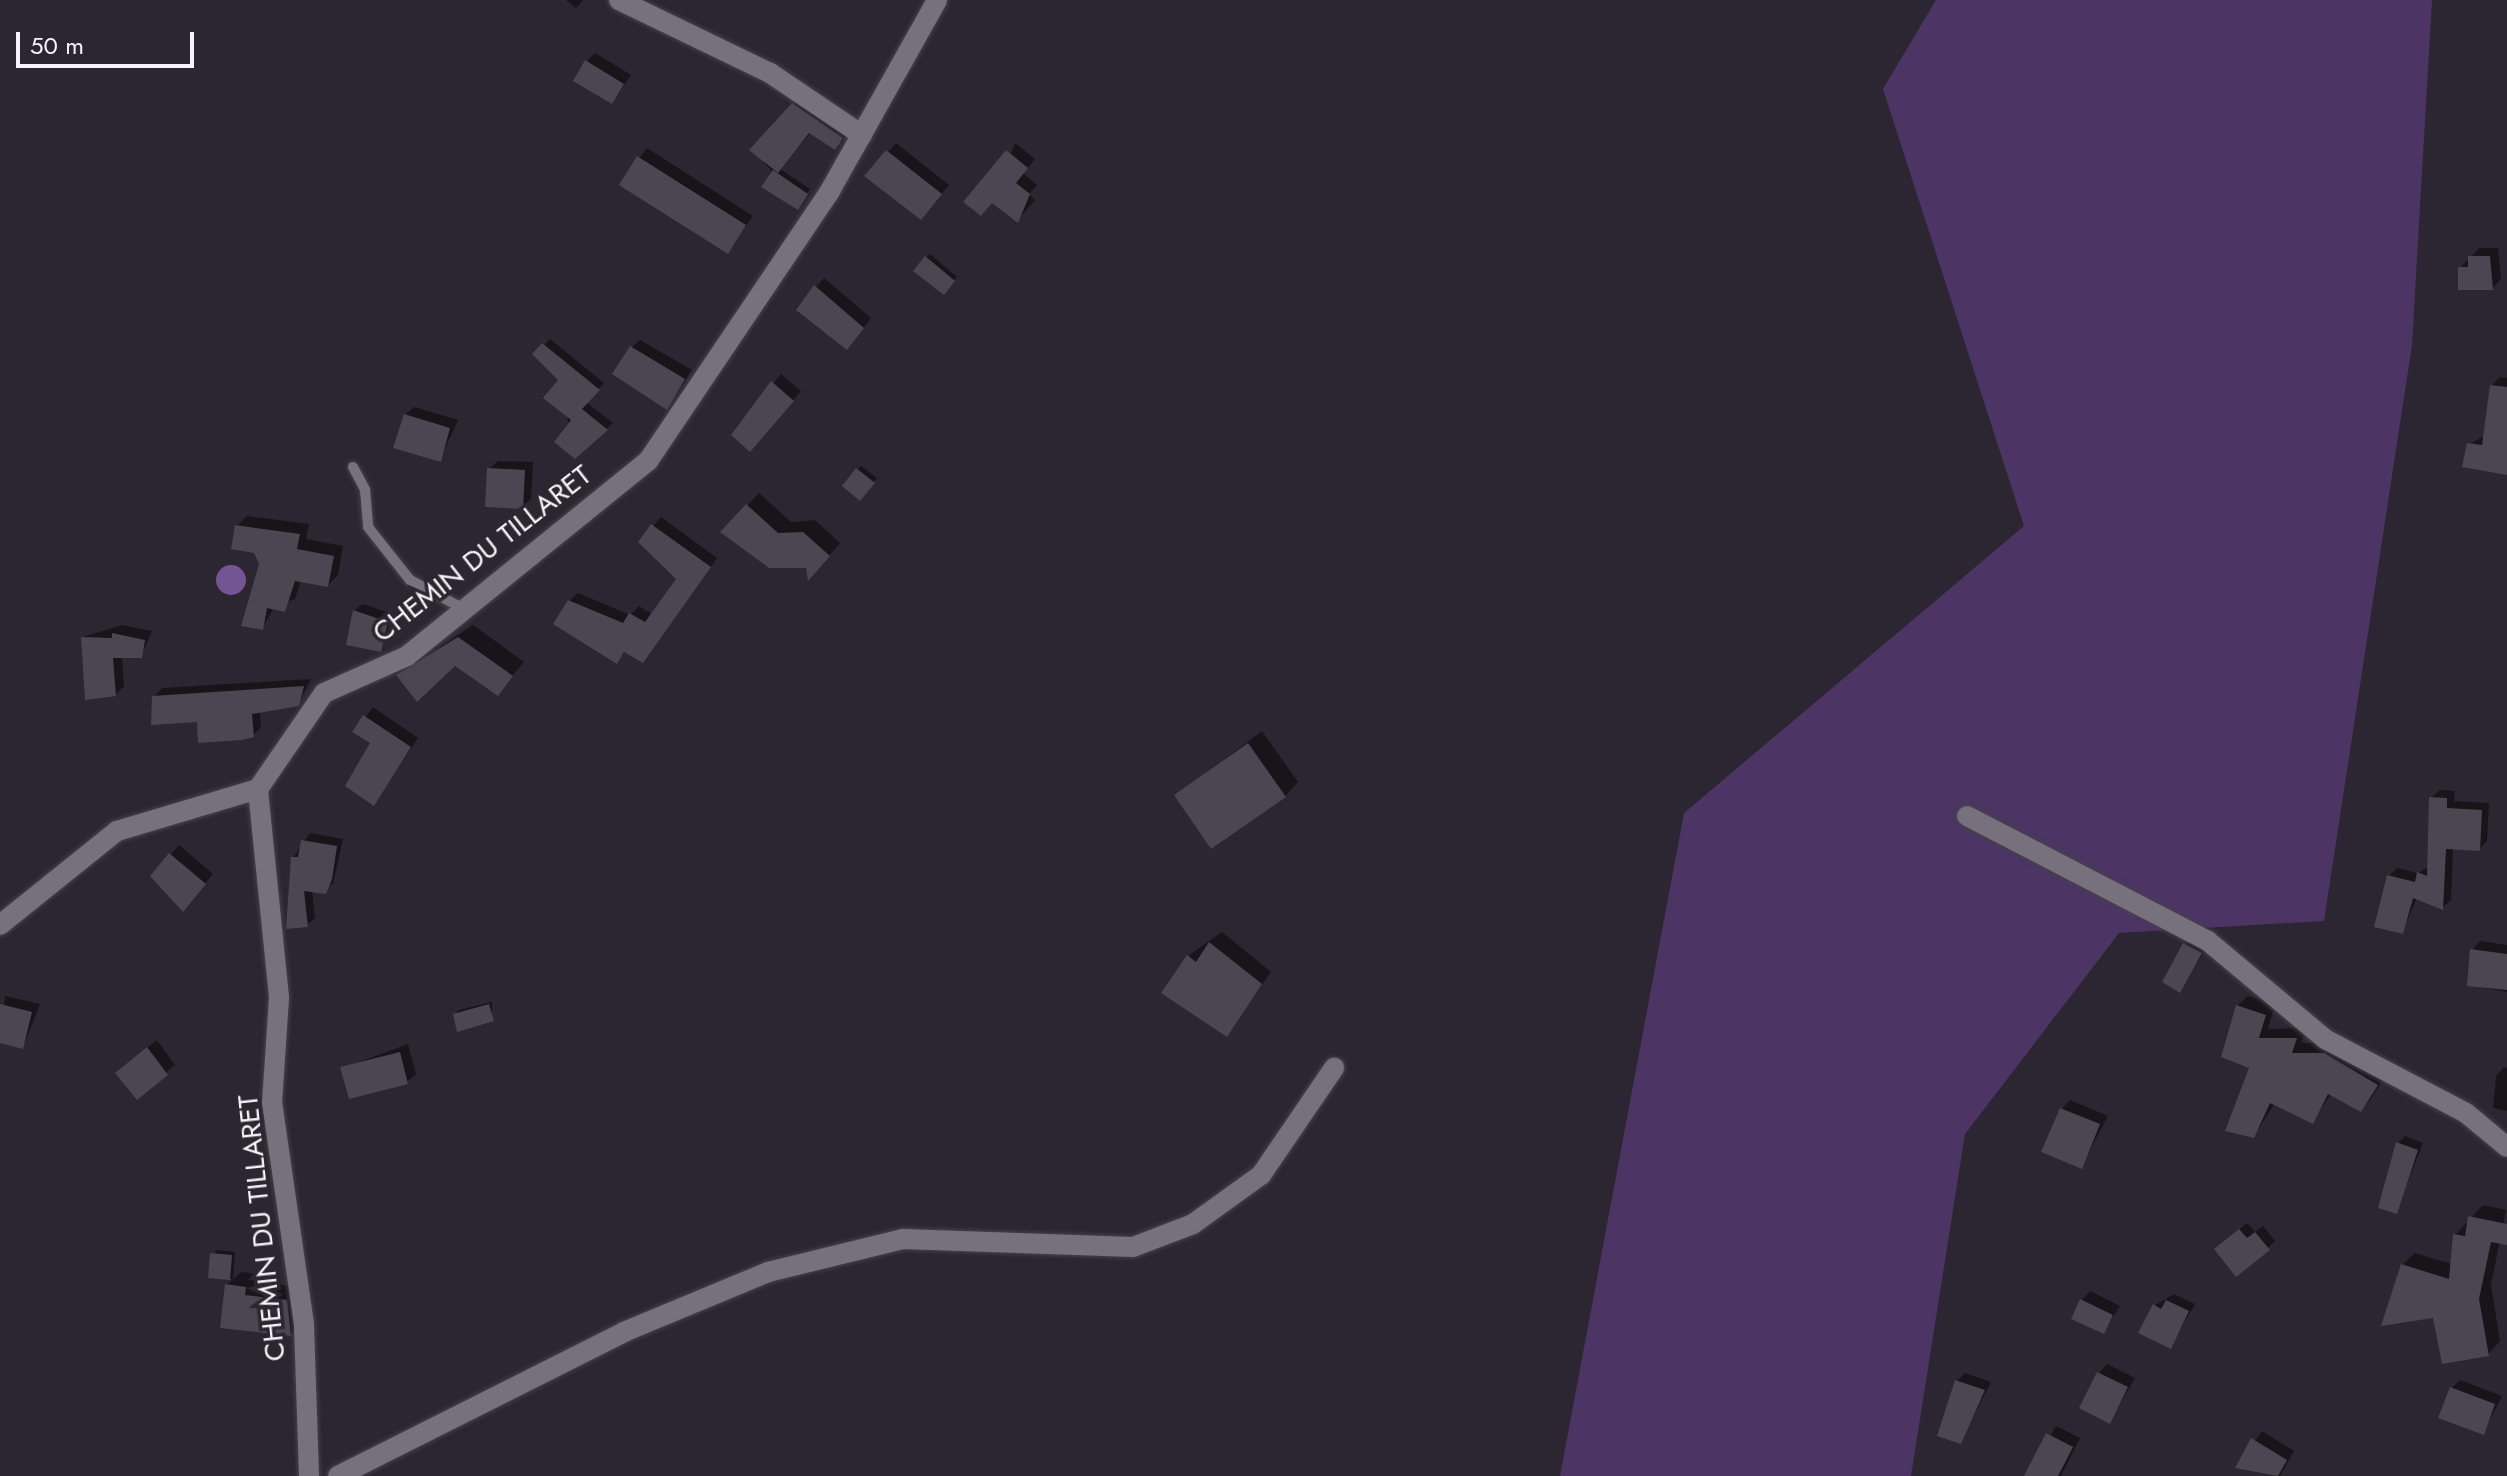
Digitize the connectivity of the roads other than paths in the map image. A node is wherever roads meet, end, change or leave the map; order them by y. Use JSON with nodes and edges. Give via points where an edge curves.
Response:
{"nodes":[{"id":1,"x":619,"y":0,"type":"edge"},
{"id":2,"x":937,"y":0,"type":"edge"},
{"id":3,"x":862,"y":135,"type":"junction"},
{"id":4,"x":353,"y":467,"type":"dead end"},
{"id":5,"x":464,"y":609,"type":"junction"},
{"id":6,"x":258,"y":789,"type":"junction"},
{"id":7,"x":1967,"y":816,"type":"dead end"},
{"id":8,"x":0,"y":925,"type":"edge"},
{"id":9,"x":1334,"y":1068,"type":"dead end"},
{"id":10,"x":2507,"y":1147,"type":"edge"},
{"id":11,"x":309,"y":1476,"type":"edge"},
{"id":12,"x":338,"y":1476,"type":"edge"}],
"edges":[{"from":1,"to":3,"type":"street","via":[[770,73]]},
{"from":2,"to":3,"type":"street","name":"CHEMIN DU TILLARET"},
{"from":3,"to":5,"type":"street","name":"CHEMIN DU TILLARET","via":[[648,461]]},
{"from":4,"to":5,"type":"lane","via":[[365,490],[368,527],[410,580]]},
{"from":5,"to":6,"type":"street","name":"CHEMIN DU TILLARET","via":[[407,656],[324,693]]},
{"from":6,"to":8,"type":"street","via":[[117,831]]},
{"from":6,"to":11,"type":"street","name":"CHEMIN DU TILLARET","via":[[279,997],[272,1103],[304,1324]]},
{"from":7,"to":10,"type":"street","via":[[2208,941],[2325,1039],[2466,1113]]},
{"from":9,"to":12,"type":"street","via":[[1261,1175],[1193,1224],[1133,1247],[903,1239],[768,1272],[624,1332]]}]}
